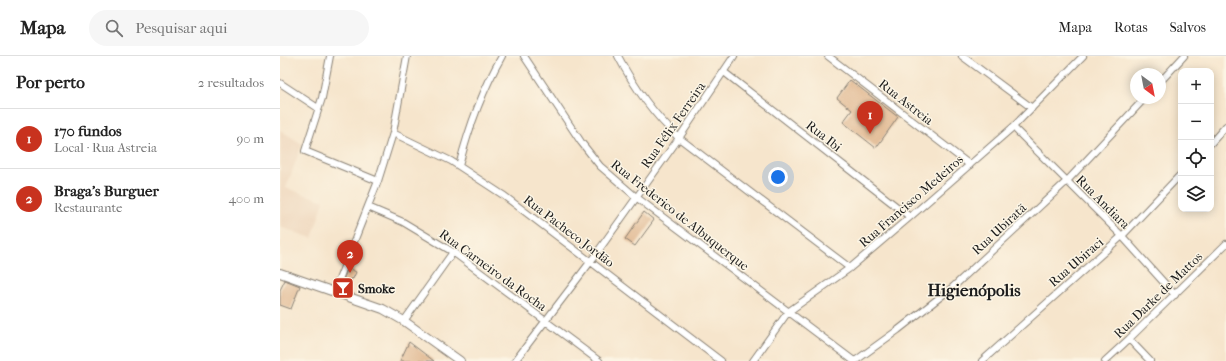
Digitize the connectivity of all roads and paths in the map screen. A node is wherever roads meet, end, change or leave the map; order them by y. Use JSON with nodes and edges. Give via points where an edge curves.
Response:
{"nodes":[{"id":1,"x":330,"y":56,"type":"edge"},
{"id":2,"x":407,"y":56,"type":"edge"},
{"id":3,"x":502,"y":56,"type":"edge"},
{"id":4,"x":524,"y":56,"type":"edge"},
{"id":5,"x":618,"y":56,"type":"edge"},
{"id":6,"x":734,"y":56,"type":"edge"},
{"id":7,"x":828,"y":56,"type":"edge"},
{"id":8,"x":962,"y":56,"type":"edge"},
{"id":9,"x":1083,"y":56,"type":"edge"},
{"id":10,"x":1184,"y":56,"type":"edge"},
{"id":11,"x":724,"y":72,"type":"junction"},
{"id":12,"x":1166,"y":76,"type":"edge"},
{"id":13,"x":280,"y":83,"type":"edge"},
{"id":14,"x":1139,"y":104,"type":"edge"},
{"id":15,"x":318,"y":108,"type":"junction"},
{"id":16,"x":1032,"y":108,"type":"junction"},
{"id":17,"x":1226,"y":126,"type":"edge"},
{"id":18,"x":1013,"y":127,"type":"junction"},
{"id":19,"x":393,"y":133,"type":"junction"},
{"id":20,"x":679,"y":138,"type":"junction"},
{"id":21,"x":1214,"y":140,"type":"edge"},
{"id":22,"x":459,"y":166,"type":"junction"},
{"id":23,"x":970,"y":166,"type":"junction"},
{"id":24,"x":1179,"y":176,"type":"edge"},
{"id":25,"x":378,"y":181,"type":"junction"},
{"id":26,"x":1067,"y":181,"type":"junction"},
{"id":27,"x":636,"y":197,"type":"junction"},
{"id":28,"x":368,"y":207,"type":"junction"},
{"id":29,"x":910,"y":217,"type":"junction"},
{"id":30,"x":1122,"y":236,"type":"junction"},
{"id":31,"x":1226,"y":244,"type":"edge"},
{"id":32,"x":453,"y":252,"type":"junction"},
{"id":33,"x":590,"y":261,"type":"junction"},
{"id":34,"x":850,"y":268,"type":"junction"},
{"id":35,"x":281,"y":275,"type":"edge"},
{"id":36,"x":334,"y":292,"type":"junction"},
{"id":37,"x":1175,"y":295,"type":"junction"},
{"id":38,"x":788,"y":312,"type":"junction"},
{"id":39,"x":404,"y":321,"type":"junction"},
{"id":40,"x":546,"y":322,"type":"junction"},
{"id":41,"x":1129,"y":340,"type":"junction"},
{"id":42,"x":460,"y":361,"type":"edge"},
{"id":43,"x":515,"y":361,"type":"edge"},
{"id":44,"x":599,"y":361,"type":"edge"},
{"id":45,"x":721,"y":361,"type":"edge"},
{"id":46,"x":753,"y":361,"type":"edge"},
{"id":47,"x":855,"y":361,"type":"edge"},
{"id":48,"x":982,"y":361,"type":"edge"},
{"id":49,"x":1105,"y":361,"type":"edge"},
{"id":50,"x":1150,"y":361,"type":"edge"}],
"edges":[{"from":1,"to":15,"type":"street"},
{"from":2,"to":19,"type":"street"},
{"from":3,"to":22,"type":"street","via":[[478,102]]},
{"from":4,"to":27,"type":"street","name":"Rua Frederico de Albuquerque","via":[[600,166]]},
{"from":5,"to":20,"type":"street","via":[[645,102]]},
{"from":6,"to":11,"type":"street","name":"Rua Félix Ferreira"},
{"from":7,"to":23,"type":"street","name":"Rua Astreia"},
{"from":8,"to":16,"type":"street"},
{"from":9,"to":16,"type":"street","name":"Rua Francisco Medeiros"},
{"from":10,"to":12,"type":"street"},
{"from":11,"to":20,"type":"street","name":"Rua Félix Ferreira"},
{"from":11,"to":29,"type":"street","name":"Rua Ibi"},
{"from":13,"to":15,"type":"street"},
{"from":14,"to":26,"type":"street","name":"Rua Ubiratã"},
{"from":15,"to":25,"type":"street","via":[[305,151]]},
{"from":16,"to":18,"type":"street","name":"Rua Francisco Medeiros"},
{"from":17,"to":21,"type":"street"},
{"from":18,"to":23,"type":"street","name":"Rua Francisco Medeiros"},
{"from":18,"to":26,"type":"street","name":"Rua Andiara"},
{"from":19,"to":22,"type":"street","name":"Rua Pacheco Jordão"},
{"from":19,"to":25,"type":"street"},
{"from":20,"to":27,"type":"street","name":"Rua Félix Ferreira"},
{"from":20,"to":34,"type":"street"},
{"from":22,"to":33,"type":"street","name":"Rua Pacheco Jordão","via":[[503,195]]},
{"from":23,"to":29,"type":"street","name":"Rua Francisco Medeiros"},
{"from":24,"to":30,"type":"street","name":"Rua Ubiraci"},
{"from":25,"to":28,"type":"street"},
{"from":26,"to":30,"type":"street","name":"Rua Andiara"},
{"from":26,"to":47,"type":"street","name":"Rua Ubiratã","via":[[953,287]]},
{"from":27,"to":33,"type":"street","name":"Rua Félix Ferreira"},
{"from":27,"to":38,"type":"street","name":"Rua Frederico de Albuquerque"},
{"from":28,"to":32,"type":"street","name":"Rua Carneiro da Rocha","via":[[403,222]]},
{"from":28,"to":36,"type":"street"},
{"from":29,"to":34,"type":"street","name":"Rua Francisco Medeiros"},
{"from":30,"to":37,"type":"street","name":"Rua Andiara"},
{"from":30,"to":48,"type":"street","name":"Rua Ubiraci"},
{"from":31,"to":37,"type":"street","name":"Rua Darke de Mattos"},
{"from":32,"to":39,"type":"street"},
{"from":32,"to":40,"type":"street","name":"Rua Carneiro da Rocha"},
{"from":33,"to":40,"type":"street","name":"Rua Félix Ferreira"},
{"from":33,"to":45,"type":"street","name":"Rua Pacheco Jordão"},
{"from":34,"to":38,"type":"street","name":"Rua Francisco Medeiros"},
{"from":35,"to":36,"type":"street"},
{"from":36,"to":39,"type":"street","via":[[383,309]]},
{"from":37,"to":41,"type":"street","name":"Rua Darke de Mattos"},
{"from":38,"to":46,"type":"street","name":"Rua Francisco Medeiros"},
{"from":38,"to":47,"type":"street","name":"Rua Frederico de Albuquerque"},
{"from":39,"to":42,"type":"street"},
{"from":40,"to":43,"type":"street","name":"Rua Félix Ferreira"},
{"from":40,"to":44,"type":"street","name":"Rua Carneiro da Rocha"},
{"from":41,"to":49,"type":"street","name":"Rua Darke de Mattos"},
{"from":41,"to":50,"type":"street"}]}
